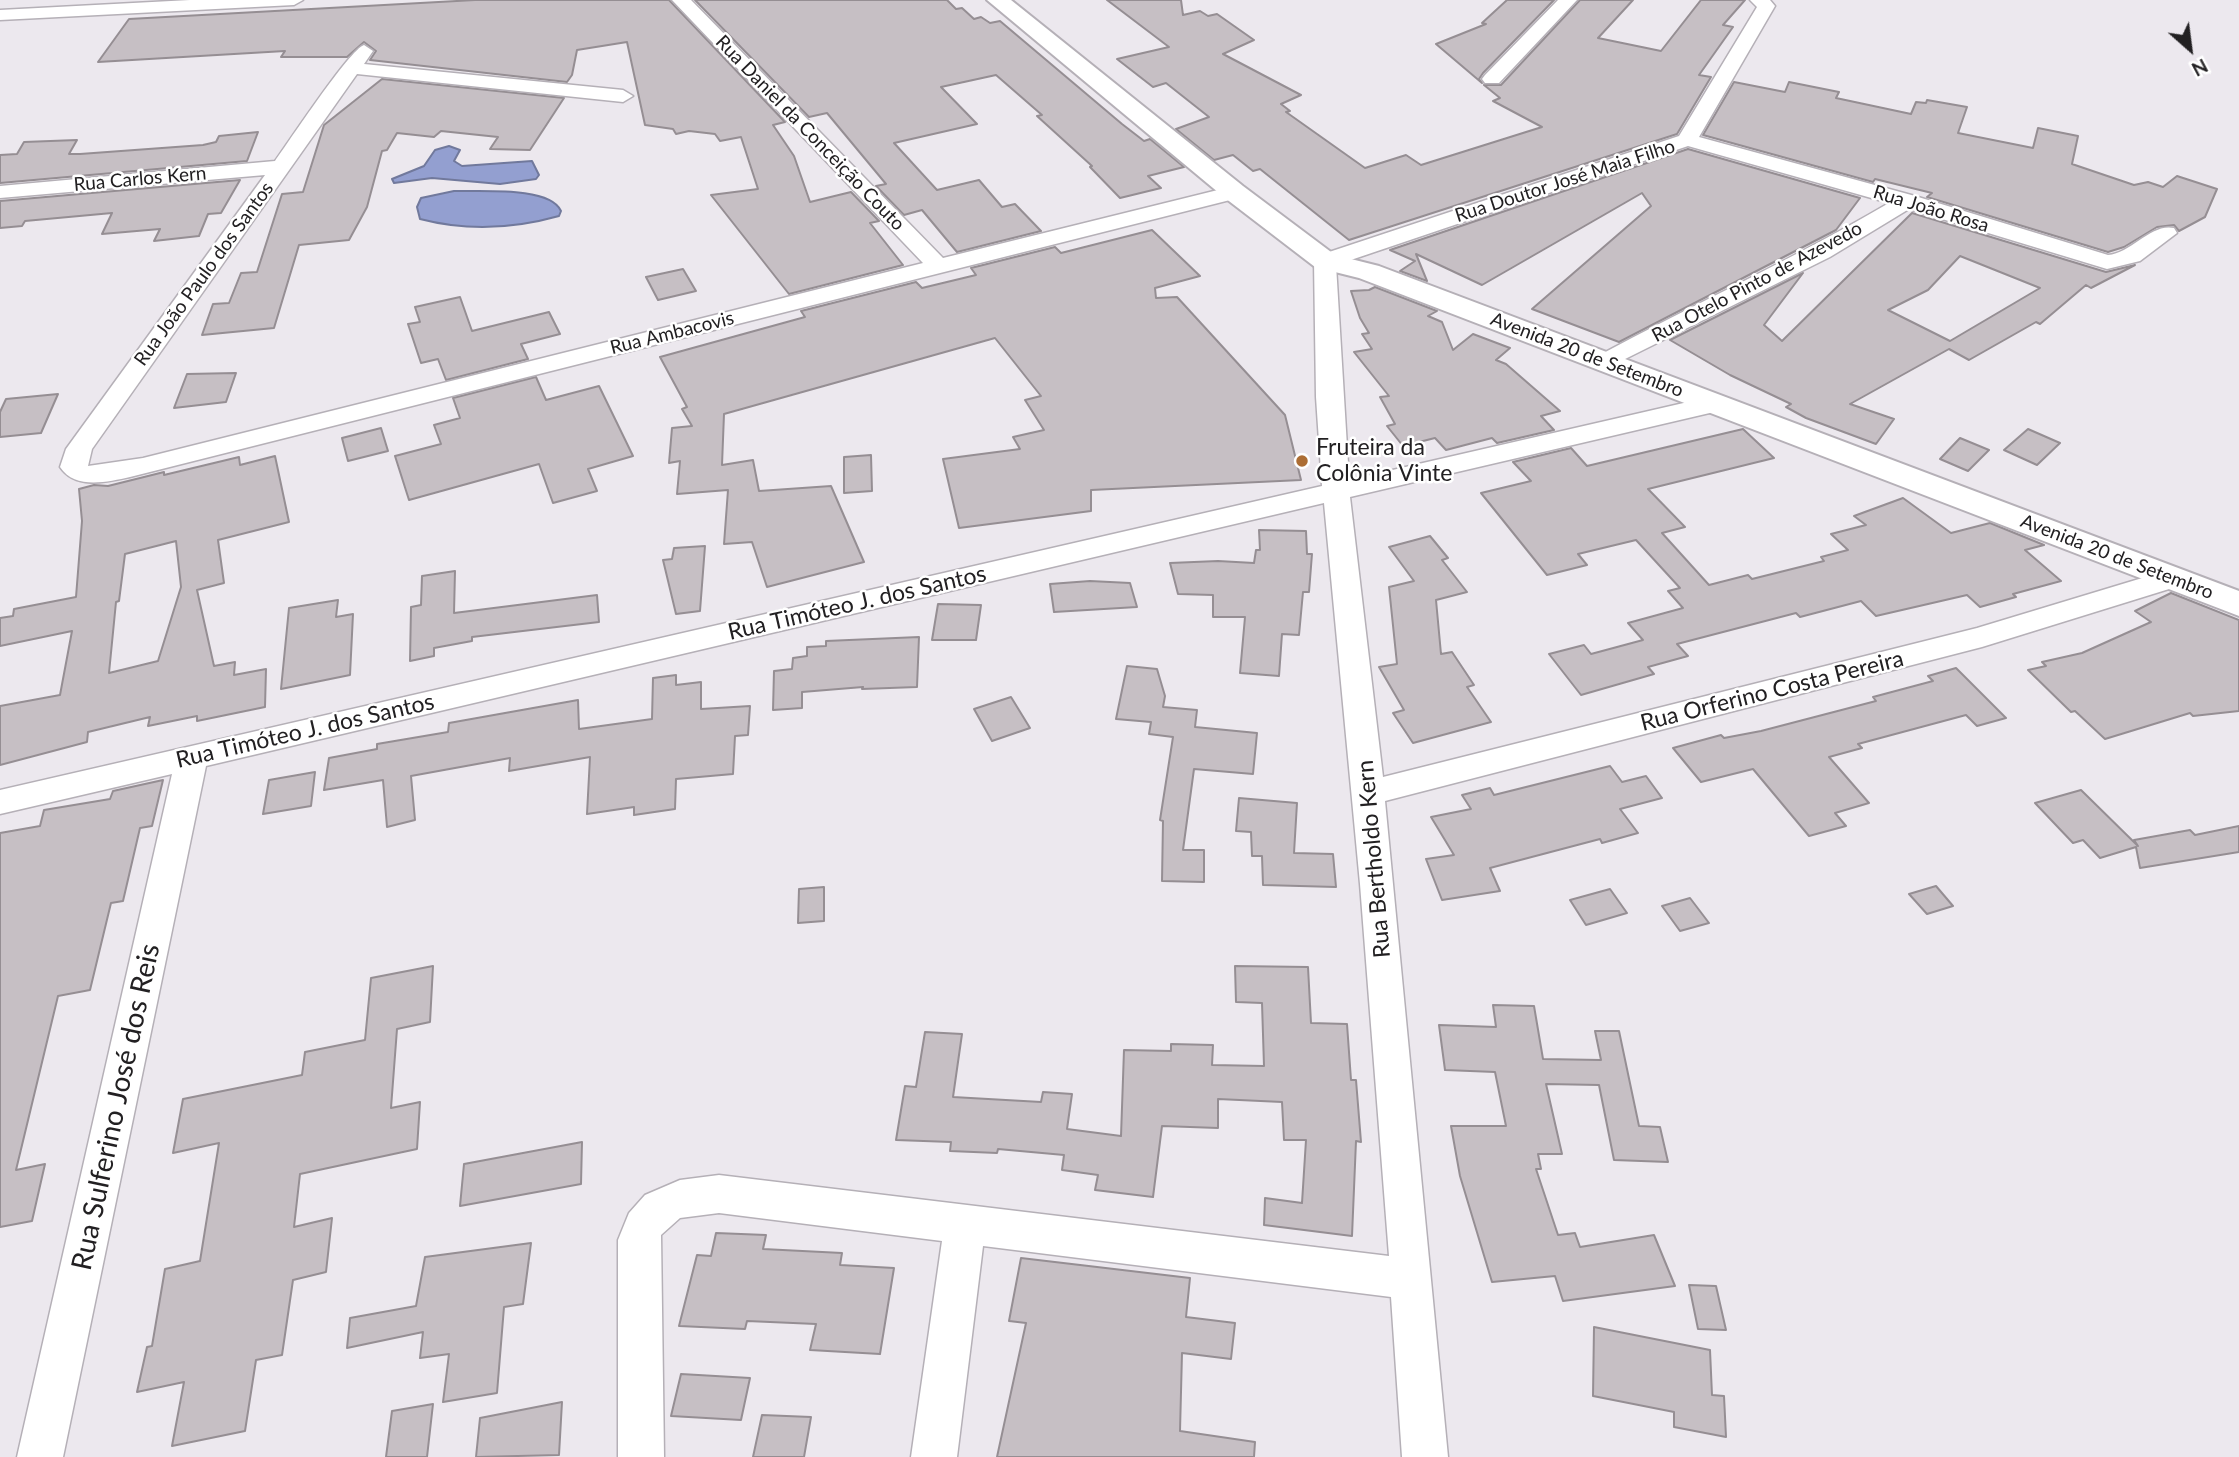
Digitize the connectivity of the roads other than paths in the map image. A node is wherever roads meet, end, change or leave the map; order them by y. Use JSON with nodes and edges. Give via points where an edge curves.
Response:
{"nodes":[{"id":1,"x":294,"y":0,"type":"edge"},
{"id":2,"x":681,"y":0,"type":"edge"},
{"id":3,"x":998,"y":0,"type":"edge"},
{"id":4,"x":1568,"y":0,"type":"edge"},
{"id":5,"x":1759,"y":0,"type":"edge"},
{"id":6,"x":0,"y":15,"type":"edge"},
{"id":7,"x":1492,"y":79,"type":"dead end"},
{"id":8,"x":623,"y":96,"type":"dead end"},
{"id":9,"x":1687,"y":140,"type":"junction"},
{"id":10,"x":281,"y":167,"type":"junction"},
{"id":11,"x":0,"y":192,"type":"edge"},
{"id":12,"x":1234,"y":192,"type":"junction"},
{"id":13,"x":1907,"y":201,"type":"junction"},
{"id":14,"x":2166,"y":233,"type":"dead end"},
{"id":15,"x":1325,"y":261,"type":"junction"},
{"id":16,"x":938,"y":266,"type":"junction"},
{"id":17,"x":1605,"y":362,"type":"junction"},
{"id":18,"x":1714,"y":404,"type":"junction"},
{"id":19,"x":110,"y":472,"type":"joint"},
{"id":20,"x":1336,"y":492,"type":"junction"},
{"id":21,"x":2172,"y":578,"type":"junction"},
{"id":22,"x":2239,"y":604,"type":"edge"},
{"id":23,"x":192,"y":757,"type":"junction"},
{"id":24,"x":1368,"y":793,"type":"junction"},
{"id":25,"x":0,"y":802,"type":"edge"},
{"id":26,"x":965,"y":1225,"type":"junction"},
{"id":27,"x":1411,"y":1279,"type":"junction"},
{"id":28,"x":40,"y":1457,"type":"edge"},
{"id":29,"x":641,"y":1457,"type":"edge"},
{"id":30,"x":934,"y":1457,"type":"edge"},
{"id":31,"x":1425,"y":1457,"type":"edge"}],
"edges":[{"from":1,"to":6,"type":"street"},
{"from":2,"to":16,"type":"street","name":"Rua Daniel da Conceição Couto"},
{"from":3,"to":12,"type":"street","name":"Avenida 20 de Setembro"},
{"from":4,"to":7,"type":"street"},
{"from":5,"to":9,"type":"street","name":"Rua Doutor José Maia Filho","via":[[1766,6]]},
{"from":8,"to":10,"type":"street","name":"Rua João Paulo dos Santos","via":[[358,60]]},
{"from":9,"to":13,"type":"street","name":"Rua João Rosa"},
{"from":9,"to":15,"type":"street","name":"Rua Doutor José Maia Filho"},
{"from":10,"to":11,"type":"street","name":"Rua Carlos Kern"},
{"from":10,"to":19,"type":"street","name":"Rua João Paulo dos Santos","via":[[75,454],[73,467],[83,474]]},
{"from":12,"to":15,"type":"street","name":"Avenida 20 de Setembro"},
{"from":12,"to":16,"type":"street","name":"Rua Ambacovis"},
{"from":13,"to":14,"type":"street","name":"Rua João Rosa","via":[[2107,262],[2137,256]]},
{"from":13,"to":17,"type":"street","name":"Rua Otelo Pinto de Azevedo","via":[[1822,252]]},
{"from":15,"to":17,"type":"street","name":"Avenida 20 de Setembro","via":[[1368,272]]},
{"from":15,"to":20,"type":"street","name":"Rua Bertholdo Kern"},
{"from":16,"to":19,"type":"street","name":"Rua Ambacovis"},
{"from":17,"to":18,"type":"street","name":"Avenida 20 de Setembro"},
{"from":18,"to":20,"type":"street","name":"Rua Timóteo J. dos Santos"},
{"from":18,"to":21,"type":"street","name":"Avenida 20 de Setembro"},
{"from":20,"to":23,"type":"street","name":"Rua Timóteo J. dos Santos"},
{"from":20,"to":24,"type":"street","name":"Rua Bertholdo Kern"},
{"from":21,"to":22,"type":"street","name":"Avenida 20 de Setembro"},
{"from":21,"to":24,"type":"street","name":"Rua Orferino Costa Pereira","via":[[1982,637]]},
{"from":23,"to":25,"type":"street","name":"Rua Timóteo J. dos Santos"},
{"from":23,"to":28,"type":"street","name":"Rua Sulferino José dos Reis"},
{"from":24,"to":27,"type":"street","name":"Rua Bertholdo Kern"},
{"from":26,"to":27,"type":"street"},
{"from":26,"to":29,"type":"street","via":[[719,1194],[678,1197],[656,1210],[643,1223],[639,1240]]},
{"from":26,"to":30,"type":"street"},
{"from":27,"to":31,"type":"street","name":"Rua Bertholdo Kern"}]}
